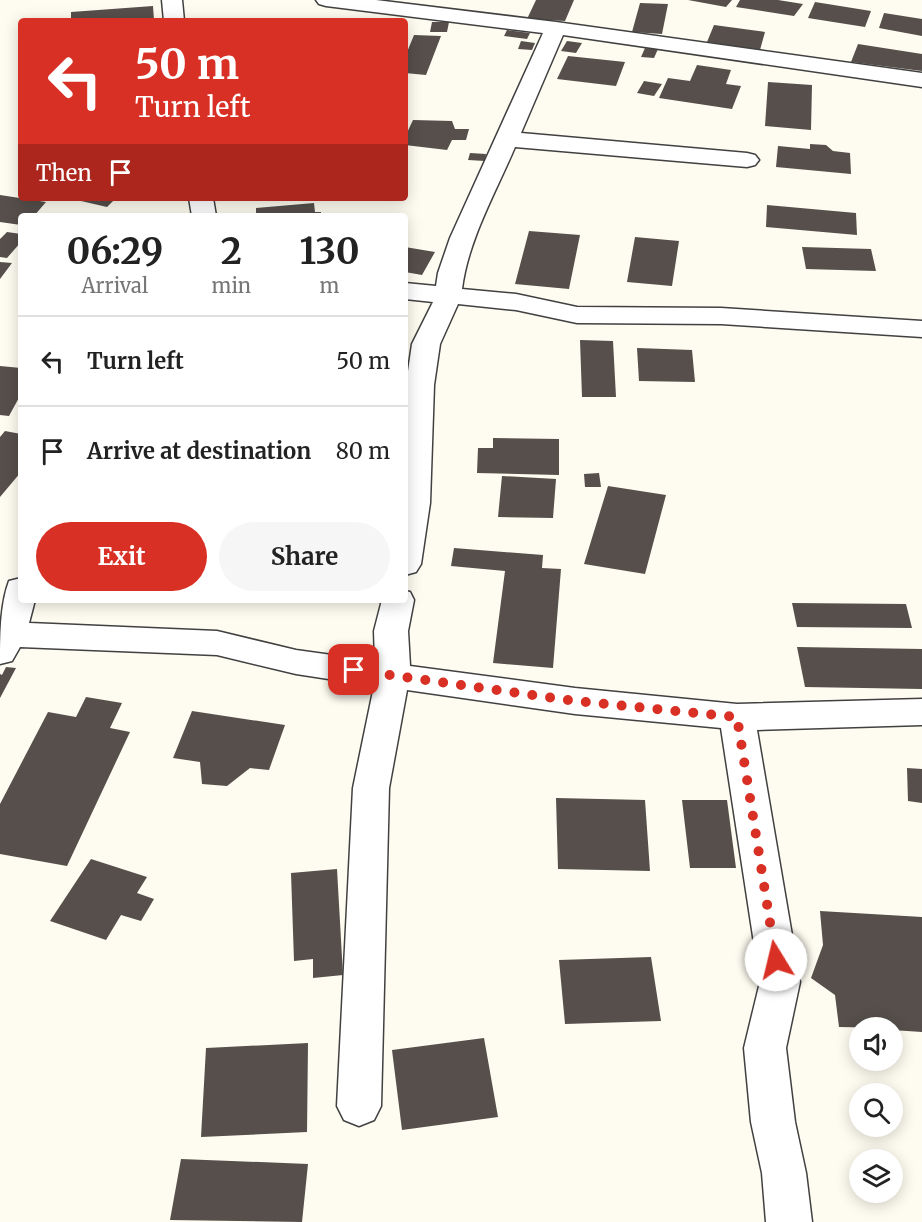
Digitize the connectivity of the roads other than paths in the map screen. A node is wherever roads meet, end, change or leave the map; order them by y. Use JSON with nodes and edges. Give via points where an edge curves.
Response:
{"nodes":[{"id":1,"x":172,"y":0,"type":"edge"},
{"id":2,"x":326,"y":0,"type":"edge"},
{"id":3,"x":514,"y":0,"type":"edge"},
{"id":4,"x":174,"y":18,"type":"edge"},
{"id":5,"x":510,"y":23,"type":"junction"},
{"id":6,"x":556,"y":28,"type":"junction"},
{"id":7,"x":922,"y":80,"type":"edge"},
{"id":8,"x":507,"y":139,"type":"junction"},
{"id":9,"x":747,"y":160,"type":"dead end"},
{"id":10,"x":408,"y":291,"type":"edge"},
{"id":11,"x":448,"y":297,"type":"junction"},
{"id":12,"x":922,"y":329,"type":"edge"},
{"id":13,"x":408,"y":546,"type":"edge"},
{"id":14,"x":18,"y":598,"type":"edge"},
{"id":15,"x":397,"y":603,"type":"edge"},
{"id":16,"x":3,"y":640,"type":"edge"},
{"id":17,"x":393,"y":676,"type":"junction"},
{"id":18,"x":922,"y":712,"type":"edge"},
{"id":19,"x":737,"y":717,"type":"junction"},
{"id":20,"x":359,"y":1106,"type":"dead end"},
{"id":21,"x":789,"y":1222,"type":"edge"}],
"edges":[{"from":1,"to":4,"type":"street"},
{"from":2,"to":5,"type":"street"},
{"from":3,"to":5,"type":"street"},
{"from":5,"to":6,"type":"street"},
{"from":6,"to":7,"type":"street"},
{"from":6,"to":8,"type":"street"},
{"from":8,"to":9,"type":"street"},
{"from":8,"to":11,"type":"street","via":[[463,238],[451,273]]},
{"from":10,"to":11,"type":"street"},
{"from":11,"to":12,"type":"street","via":[[516,302],[577,315],[721,316]]},
{"from":11,"to":13,"type":"street","via":[[426,344],[420,385],[415,503]]},
{"from":14,"to":16,"type":"street"},
{"from":15,"to":17,"type":"street","via":[[391,631]]},
{"from":16,"to":17,"type":"street","via":[[217,643],[296,662]]},
{"from":17,"to":19,"type":"street","via":[[575,701]]},
{"from":17,"to":20,"type":"street","via":[[371,788]]},
{"from":18,"to":19,"type":"street"},
{"from":19,"to":21,"type":"street","via":[[780,982],[765,1048]]}]}
